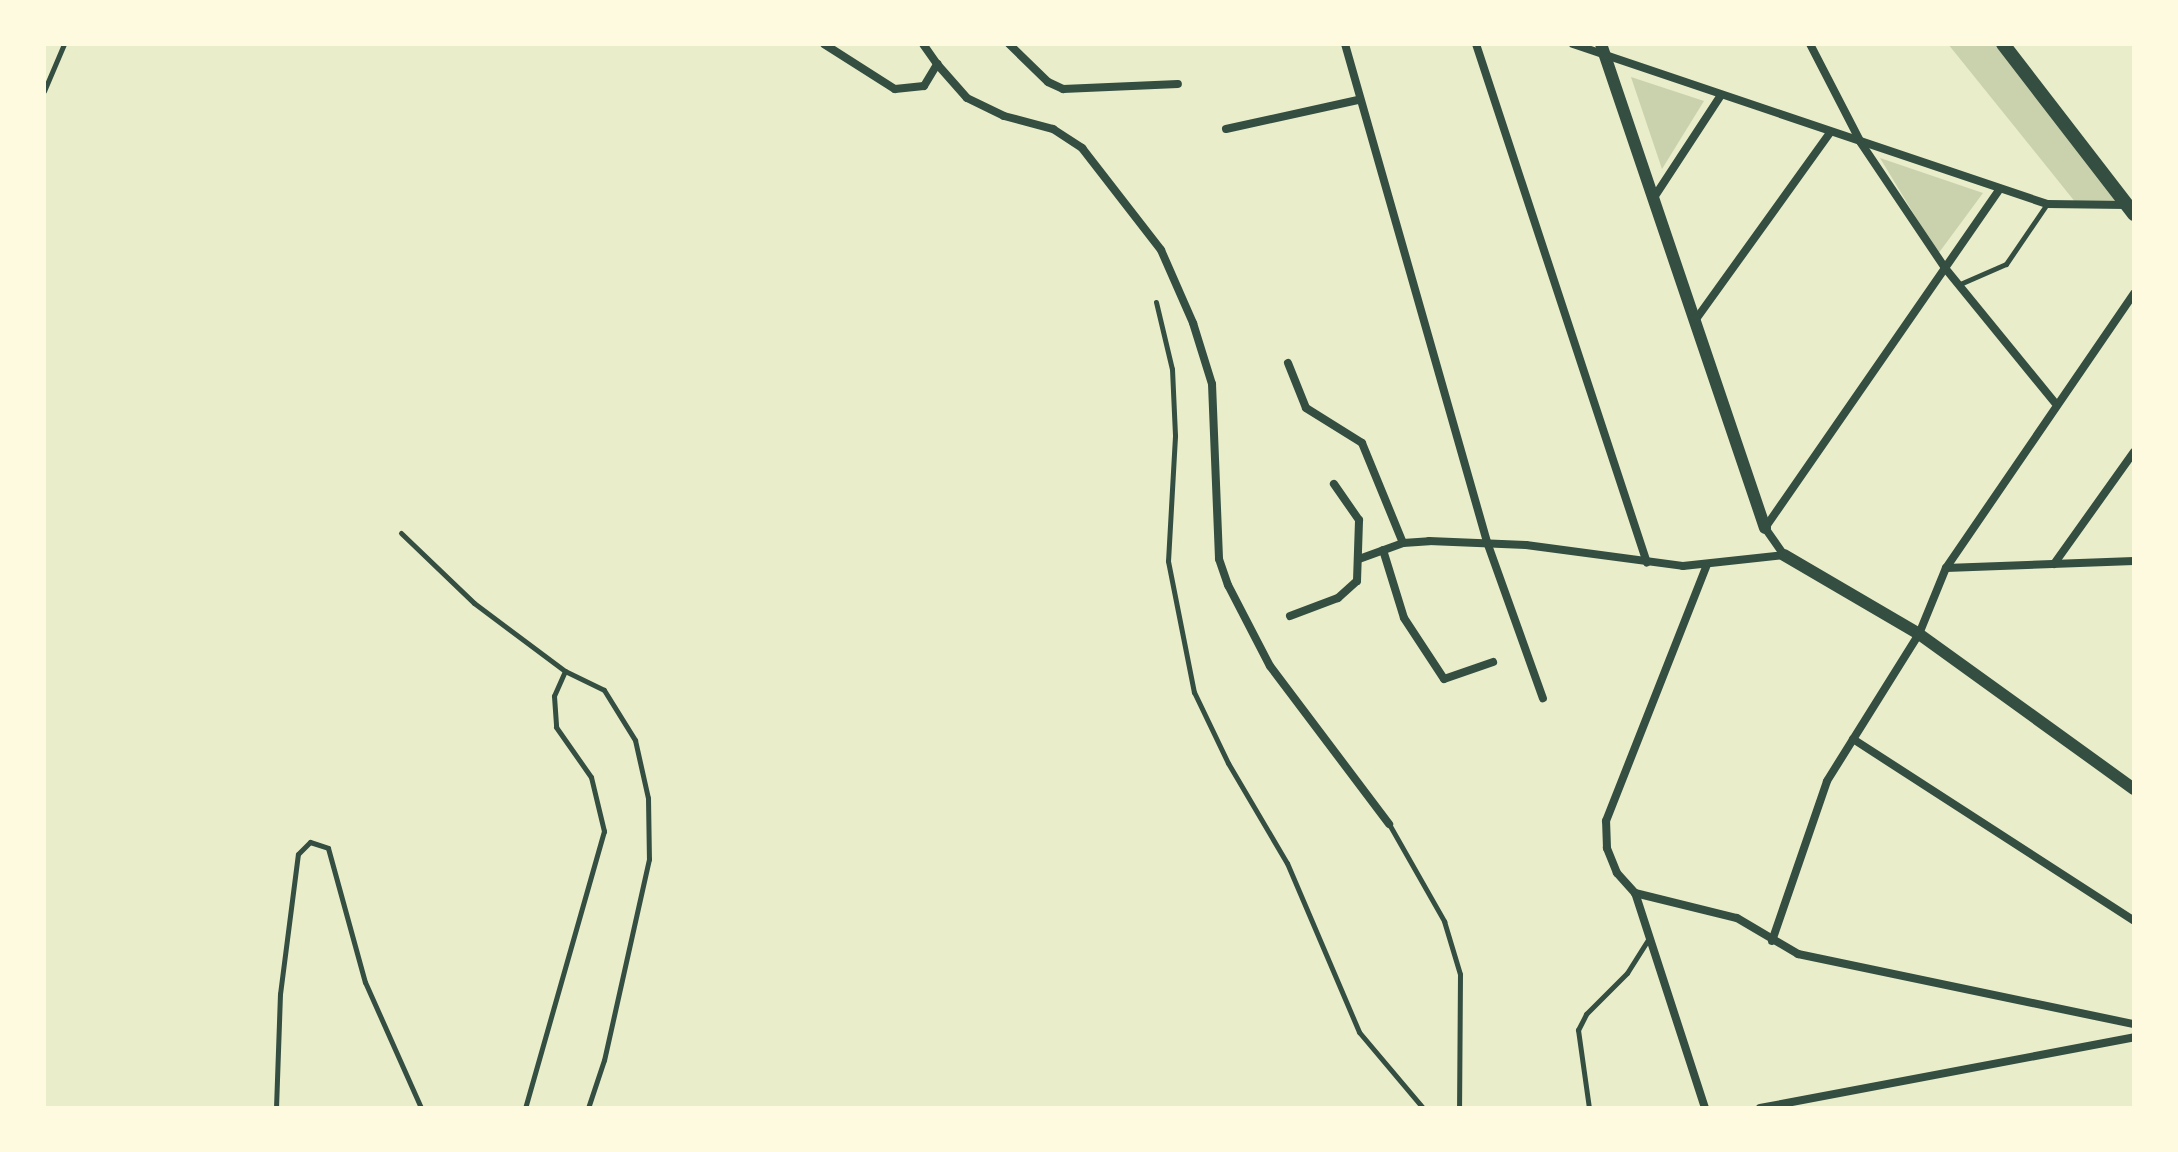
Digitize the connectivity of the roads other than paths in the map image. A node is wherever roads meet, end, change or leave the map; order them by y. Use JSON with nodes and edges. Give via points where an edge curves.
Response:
{"nodes":[{"id":1,"x":64,"y":44,"type":"edge"},
{"id":2,"x":824,"y":44,"type":"edge"},
{"id":3,"x":923,"y":44,"type":"edge"},
{"id":4,"x":1009,"y":44,"type":"edge"},
{"id":5,"x":1345,"y":44,"type":"edge"},
{"id":6,"x":1476,"y":44,"type":"edge"},
{"id":7,"x":1573,"y":44,"type":"edge"},
{"id":8,"x":1810,"y":44,"type":"edge"},
{"id":9,"x":2003,"y":44,"type":"edge"},
{"id":10,"x":1603,"y":50,"type":"edge"},
{"id":11,"x":937,"y":64,"type":"junction"},
{"id":12,"x":1178,"y":84,"type":"dead end"},
{"id":13,"x":44,"y":91,"type":"edge"},
{"id":14,"x":1721,"y":95,"type":"junction"},
{"id":15,"x":1358,"y":100,"type":"junction"},
{"id":16,"x":1226,"y":129,"type":"dead end"},
{"id":17,"x":1830,"y":133,"type":"junction"},
{"id":18,"x":1861,"y":143,"type":"junction"},
{"id":19,"x":2000,"y":189,"type":"junction"},
{"id":20,"x":1653,"y":199,"type":"junction"},
{"id":21,"x":2047,"y":204,"type":"junction"},
{"id":22,"x":2132,"y":205,"type":"edge"},
{"id":23,"x":1945,"y":268,"type":"junction"},
{"id":24,"x":1959,"y":285,"type":"junction"},
{"id":25,"x":2134,"y":293,"type":"edge"},
{"id":26,"x":1156,"y":302,"type":"dead end"},
{"id":27,"x":1694,"y":322,"type":"junction"},
{"id":28,"x":1288,"y":363,"type":"dead end"},
{"id":29,"x":2055,"y":403,"type":"junction"},
{"id":30,"x":2134,"y":452,"type":"edge"},
{"id":31,"x":1334,"y":484,"type":"dead end"},
{"id":32,"x":1765,"y":528,"type":"junction"},
{"id":33,"x":401,"y":533,"type":"dead end"},
{"id":34,"x":1487,"y":542,"type":"junction"},
{"id":35,"x":1403,"y":543,"type":"junction"},
{"id":36,"x":1383,"y":550,"type":"junction"},
{"id":37,"x":1784,"y":555,"type":"junction"},
{"id":38,"x":1359,"y":559,"type":"junction"},
{"id":39,"x":2134,"y":561,"type":"edge"},
{"id":40,"x":1647,"y":563,"type":"junction"},
{"id":41,"x":2054,"y":564,"type":"junction"},
{"id":42,"x":1707,"y":565,"type":"junction"},
{"id":43,"x":1946,"y":568,"type":"junction"},
{"id":44,"x":1290,"y":616,"type":"dead end"},
{"id":45,"x":1919,"y":634,"type":"junction"},
{"id":46,"x":1493,"y":662,"type":"dead end"},
{"id":47,"x":565,"y":671,"type":"junction"},
{"id":48,"x":1543,"y":698,"type":"dead end"},
{"id":49,"x":1853,"y":739,"type":"junction"},
{"id":50,"x":2134,"y":789,"type":"edge"},
{"id":51,"x":1389,"y":824,"type":"joint"},
{"id":52,"x":1635,"y":893,"type":"junction"},
{"id":53,"x":2134,"y":921,"type":"edge"},
{"id":54,"x":1649,"y":938,"type":"junction"},
{"id":55,"x":1772,"y":941,"type":"junction"},
{"id":56,"x":2134,"y":1024,"type":"edge"},
{"id":57,"x":2134,"y":1037,"type":"edge"},
{"id":58,"x":276,"y":1108,"type":"edge"},
{"id":59,"x":421,"y":1108,"type":"edge"},
{"id":60,"x":525,"y":1108,"type":"edge"},
{"id":61,"x":588,"y":1108,"type":"edge"},
{"id":62,"x":1423,"y":1108,"type":"edge"},
{"id":63,"x":1459,"y":1108,"type":"edge"},
{"id":64,"x":1589,"y":1108,"type":"edge"},
{"id":65,"x":1705,"y":1108,"type":"edge"},
{"id":66,"x":1760,"y":1108,"type":"edge"}],
"edges":[{"from":1,"to":13,"type":"lane"},
{"from":2,"to":11,"type":"street","via":[[895,89],[924,86]]},
{"from":3,"to":11,"type":"street"},
{"from":4,"to":12,"type":"street","via":[[1048,82],[1063,89]]},
{"from":5,"to":15,"type":"street"},
{"from":6,"to":40,"type":"street"},
{"from":7,"to":10,"type":"street"},
{"from":8,"to":18,"type":"street"},
{"from":9,"to":22,"type":"main road"},
{"from":10,"to":14,"type":"street"},
{"from":10,"to":20,"type":"street"},
{"from":11,"to":51,"type":"street","via":[[967,98],[1004,116],[1053,129],[1082,148],[1161,250],[1212,384],[1219,559],[1228,585],[1270,666]]},
{"from":14,"to":17,"type":"street"},
{"from":14,"to":20,"type":"street"},
{"from":15,"to":16,"type":"street"},
{"from":15,"to":34,"type":"street"},
{"from":17,"to":18,"type":"street"},
{"from":17,"to":27,"type":"street"},
{"from":18,"to":19,"type":"street"},
{"from":18,"to":23,"type":"street"},
{"from":19,"to":21,"type":"street"},
{"from":19,"to":23,"type":"street"},
{"from":20,"to":27,"type":"street"},
{"from":21,"to":22,"type":"street"},
{"from":21,"to":24,"type":"lane","via":[[2006,264]]},
{"from":23,"to":24,"type":"street"},
{"from":23,"to":32,"type":"street"},
{"from":24,"to":29,"type":"street"},
{"from":25,"to":29,"type":"street"},
{"from":26,"to":62,"type":"lane","via":[[1172,369],[1175,436],[1168,561],[1194,692],[1228,763],[1287,863],[1359,1032]]},
{"from":27,"to":32,"type":"street"},
{"from":28,"to":35,"type":"street","via":[[1306,408],[1362,443]]},
{"from":29,"to":43,"type":"street"},
{"from":30,"to":41,"type":"street"},
{"from":31,"to":38,"type":"street","via":[[1359,520]]},
{"from":32,"to":37,"type":"street"},
{"from":33,"to":47,"type":"lane","via":[[462,594]]},
{"from":34,"to":35,"type":"street"},
{"from":34,"to":40,"type":"street"},
{"from":34,"to":48,"type":"street"},
{"from":35,"to":36,"type":"street"},
{"from":36,"to":38,"type":"street"},
{"from":36,"to":46,"type":"street","via":[[1404,618],[1444,679]]},
{"from":37,"to":42,"type":"street"},
{"from":37,"to":45,"type":"street"},
{"from":38,"to":44,"type":"street","via":[[1351,589]]},
{"from":39,"to":41,"type":"street"},
{"from":40,"to":42,"type":"street"},
{"from":41,"to":43,"type":"street"},
{"from":42,"to":52,"type":"street","via":[[1606,821],[1607,848],[1617,873]]},
{"from":43,"to":45,"type":"street"},
{"from":45,"to":49,"type":"street"},
{"from":45,"to":50,"type":"street"},
{"from":47,"to":60,"type":"lane","via":[[554,696],[556,727],[591,777],[604,831]]},
{"from":47,"to":61,"type":"lane","via":[[604,690],[635,740],[648,798],[649,859],[608,1046]]},
{"from":49,"to":53,"type":"street"},
{"from":49,"to":55,"type":"street","via":[[1827,781]]},
{"from":51,"to":63,"type":"lane","via":[[1444,921],[1460,974]]},
{"from":52,"to":54,"type":"street"},
{"from":52,"to":55,"type":"street","via":[[1737,918]]},
{"from":54,"to":64,"type":"lane","via":[[1578,1030]]},
{"from":54,"to":65,"type":"street"},
{"from":55,"to":56,"type":"street","via":[[1798,954]]},
{"from":57,"to":66,"type":"street"},
{"from":58,"to":59,"type":"lane","via":[[280,994],[298,854],[310,842],[328,848],[365,982]]}]}
